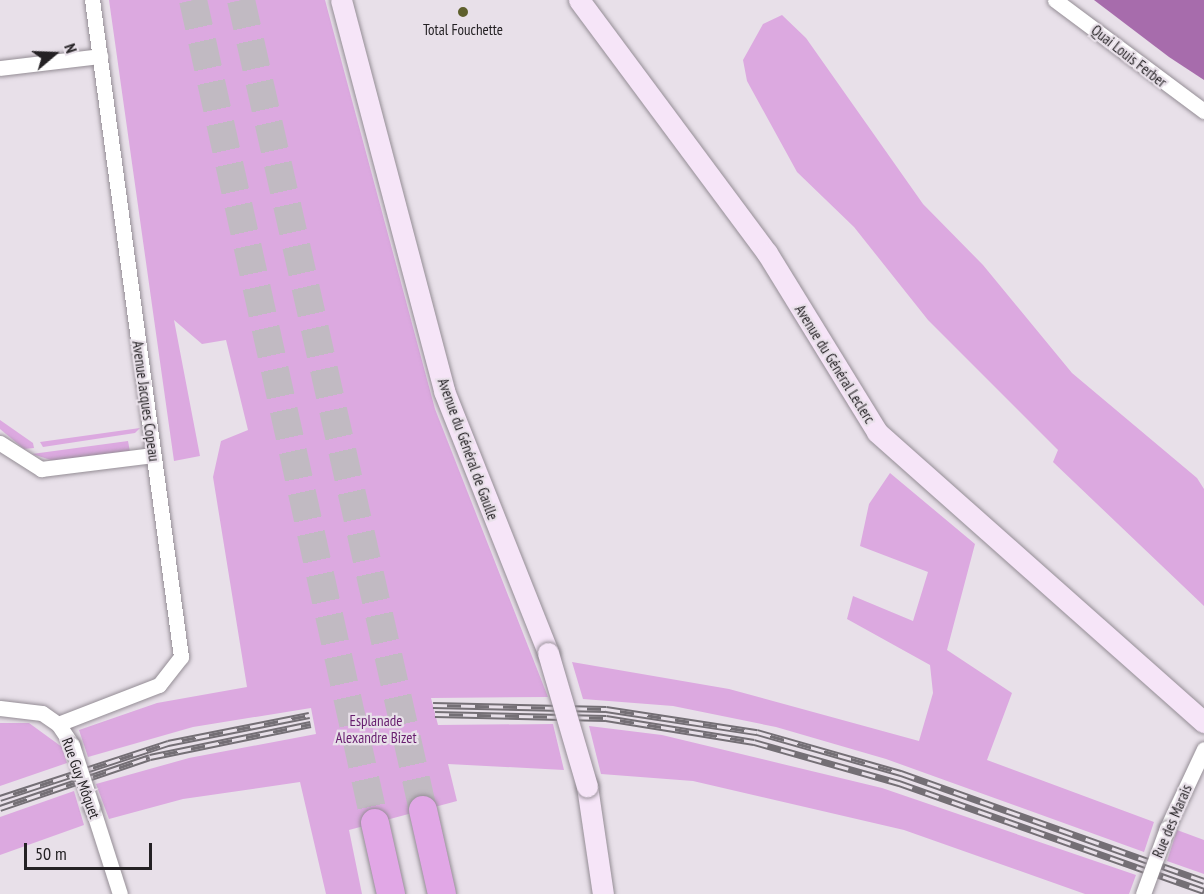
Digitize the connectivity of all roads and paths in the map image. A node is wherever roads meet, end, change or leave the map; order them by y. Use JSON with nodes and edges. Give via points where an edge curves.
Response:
{"nodes":[{"id":1,"x":92,"y":0,"type":"edge"},
{"id":2,"x":341,"y":0,"type":"edge"},
{"id":3,"x":579,"y":0,"type":"edge"},
{"id":4,"x":1055,"y":0,"type":"edge"},
{"id":5,"x":100,"y":56,"type":"junction"},
{"id":6,"x":0,"y":68,"type":"edge"},
{"id":7,"x":1204,"y":111,"type":"edge"},
{"id":8,"x":0,"y":443,"type":"edge"},
{"id":9,"x":153,"y":455,"type":"junction"},
{"id":10,"x":0,"y":708,"type":"edge"},
{"id":11,"x":1204,"y":722,"type":"edge"},
{"id":12,"x":58,"y":724,"type":"junction"},
{"id":13,"x":1204,"y":748,"type":"edge"},
{"id":14,"x":423,"y":810,"type":"tunnel mouth"},
{"id":15,"x":375,"y":823,"type":"tunnel mouth"},
{"id":16,"x":120,"y":894,"type":"edge"},
{"id":17,"x":391,"y":894,"type":"edge"},
{"id":18,"x":442,"y":894,"type":"edge"},
{"id":19,"x":603,"y":894,"type":"edge"},
{"id":20,"x":1143,"y":894,"type":"edge"}],
"edges":[{"from":1,"to":5,"type":"street","name":"Avenue Jacques Copeau"},
{"from":2,"to":19,"type":"main road","name":"Avenue du Général de Gaulle","bridge":true,"via":[[444,392],[548,653],[587,786]]},
{"from":3,"to":11,"type":"main road","name":"Avenue du Général Leclerc","via":[[767,253],[878,432]]},
{"from":4,"to":7,"type":"street","name":"Quai Louis Ferber"},
{"from":5,"to":6,"type":"street"},
{"from":5,"to":9,"type":"street","name":"Avenue Jacques Copeau"},
{"from":8,"to":9,"type":"street","via":[[42,469]]},
{"from":9,"to":12,"type":"street","name":"Avenue Jacques Copeau","via":[[179,664],[150,690]]},
{"from":10,"to":12,"type":"street","name":"Rue Guy Môquet","via":[[31,709]]},
{"from":12,"to":16,"type":"street","name":"Rue Guy Môquet","bridge":true,"via":[[72,745]]},
{"from":13,"to":20,"type":"street","name":"Rue des Marais","bridge":true,"via":[[1167,828]]},
{"from":14,"to":18,"type":"highway"},
{"from":15,"to":17,"type":"highway"}]}
